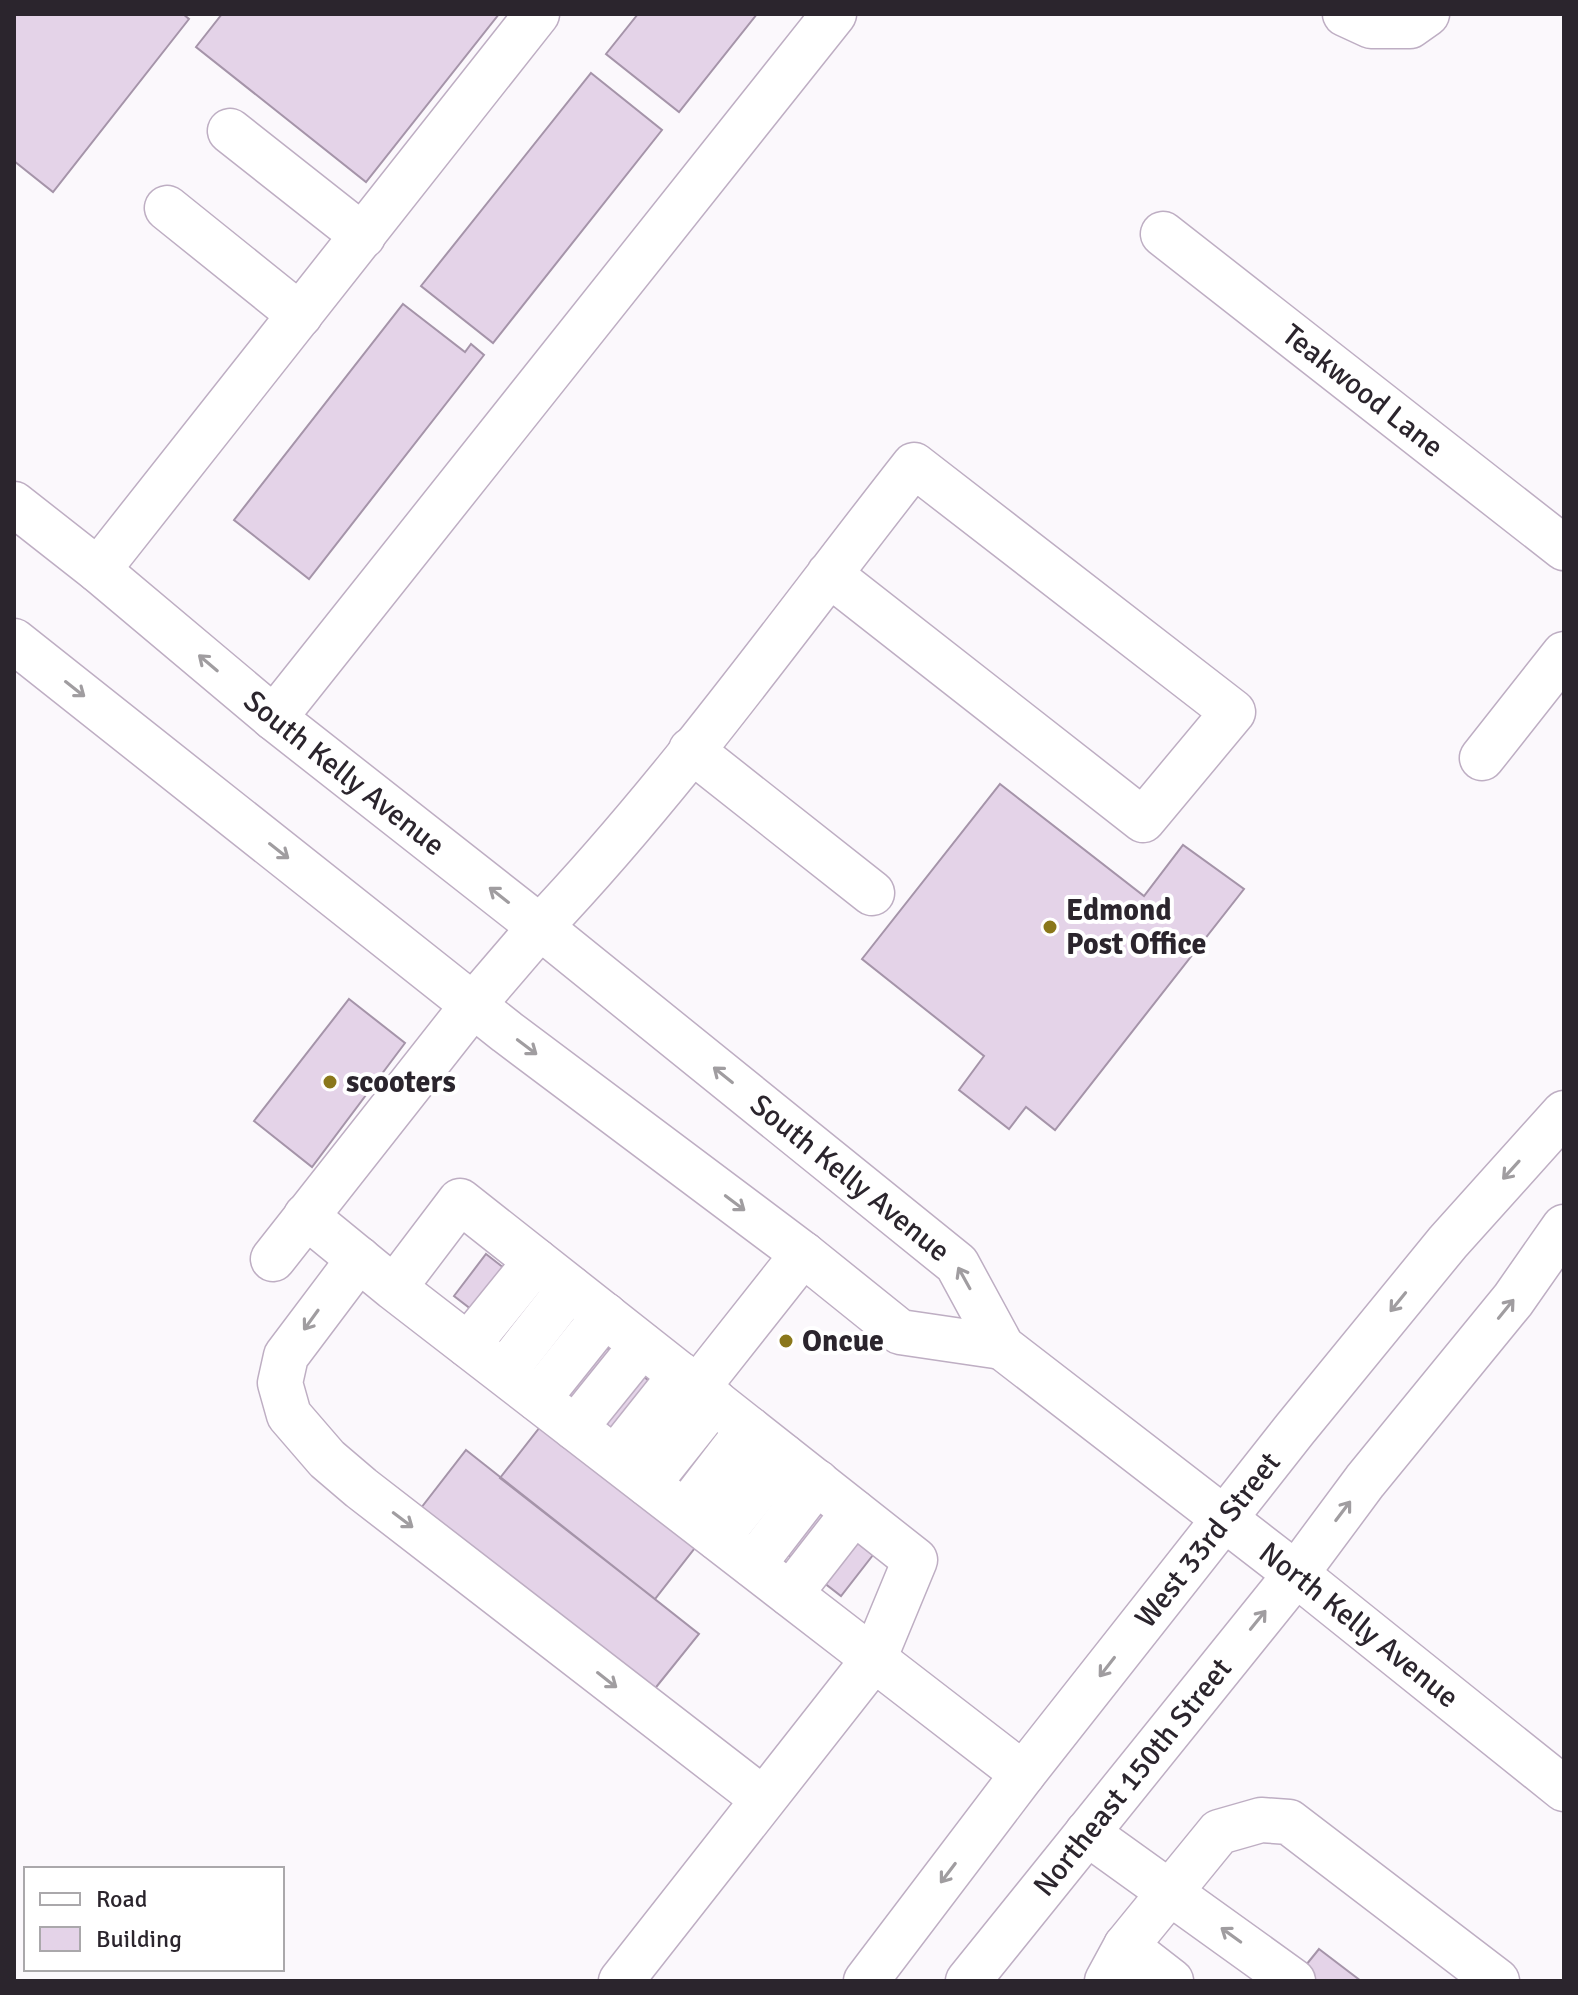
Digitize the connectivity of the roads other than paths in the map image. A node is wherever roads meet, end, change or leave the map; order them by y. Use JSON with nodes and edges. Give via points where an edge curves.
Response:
{"nodes":[{"id":1,"x":537,"y":14,"type":"edge"},
{"id":2,"x":834,"y":14,"type":"edge"},
{"id":3,"x":1345,"y":14,"type":"edge"},
{"id":4,"x":1427,"y":14,"type":"edge"},
{"id":5,"x":230,"y":131,"type":"dead end"},
{"id":6,"x":167,"y":208,"type":"dead end"},
{"id":7,"x":1163,"y":234,"type":"dead end"},
{"id":8,"x":363,"y":236,"type":"junction"},
{"id":9,"x":300,"y":315,"type":"junction"},
{"id":10,"x":14,"y":504,"type":"edge"},
{"id":11,"x":1564,"y":548,"type":"edge"},
{"id":12,"x":98,"y":570,"type":"junction"},
{"id":13,"x":829,"y":574,"type":"junction"},
{"id":14,"x":14,"y":641,"type":"edge"},
{"id":15,"x":1564,"y":654,"type":"edge"},
{"id":16,"x":274,"y":718,"type":"junction"},
{"id":17,"x":691,"y":750,"type":"junction"},
{"id":18,"x":1482,"y":758,"type":"dead end"},
{"id":19,"x":872,"y":893,"type":"dead end"},
{"id":20,"x":540,"y":927,"type":"junction"},
{"id":21,"x":473,"y":1005,"type":"junction"},
{"id":22,"x":1564,"y":1113,"type":"edge"},
{"id":23,"x":306,"y":1216,"type":"junction"},
{"id":24,"x":1564,"y":1227,"type":"edge"},
{"id":25,"x":803,"y":1254,"type":"junction"},
{"id":26,"x":273,"y":1259,"type":"dead end"},
{"id":27,"x":359,"y":1259,"type":"junction"},
{"id":28,"x":536,"y":1261,"type":"junction"},
{"id":29,"x":394,"y":1288,"type":"junction"},
{"id":30,"x":570,"y":1288,"type":"junction"},
{"id":31,"x":605,"y":1315,"type":"junction"},
{"id":32,"x":468,"y":1345,"type":"junction"},
{"id":33,"x":642,"y":1345,"type":"junction"},
{"id":34,"x":1002,"y":1347,"type":"junction"},
{"id":35,"x":504,"y":1372,"type":"junction"},
{"id":36,"x":697,"y":1388,"type":"junction"},
{"id":37,"x":538,"y":1399,"type":"junction"},
{"id":38,"x":575,"y":1428,"type":"junction"},
{"id":39,"x":749,"y":1429,"type":"junction"},
{"id":40,"x":800,"y":1469,"type":"junction"},
{"id":41,"x":631,"y":1471,"type":"junction"},
{"id":42,"x":854,"y":1512,"type":"junction"},
{"id":43,"x":1225,"y":1518,"type":"junction"},
{"id":44,"x":701,"y":1525,"type":"junction"},
{"id":45,"x":753,"y":1565,"type":"junction"},
{"id":46,"x":1296,"y":1574,"type":"junction"},
{"id":47,"x":790,"y":1594,"type":"junction"},
{"id":48,"x":874,"y":1659,"type":"junction"},
{"id":49,"x":1023,"y":1774,"type":"junction"},
{"id":50,"x":1564,"y":1789,"type":"edge"},
{"id":51,"x":763,"y":1799,"type":"junction"},
{"id":52,"x":1087,"y":1833,"type":"junction"},
{"id":53,"x":1169,"y":1890,"type":"junction"},
{"id":54,"x":1117,"y":1964,"type":"edge"},
{"id":55,"x":621,"y":1981,"type":"edge"},
{"id":56,"x":866,"y":1981,"type":"edge"},
{"id":57,"x":968,"y":1981,"type":"edge"},
{"id":58,"x":1171,"y":1981,"type":"edge"},
{"id":59,"x":1293,"y":1981,"type":"edge"},
{"id":60,"x":1497,"y":1981,"type":"edge"}],
"edges":[{"from":1,"to":8,"type":"main road"},
{"from":2,"to":16,"type":"main road"},
{"from":3,"to":4,"type":"main road","via":[[1371,26],[1410,26]]},
{"from":5,"to":8,"type":"main road"},
{"from":6,"to":9,"type":"main road"},
{"from":7,"to":11,"type":"main road","name":"Teakwood Lane"},
{"from":8,"to":9,"type":"main road"},
{"from":9,"to":12,"type":"main road"},
{"from":10,"to":12,"type":"main road","name":"South Kelly Avenue"},
{"from":16,"to":12,"type":"main road","name":"South Kelly Avenue","one_way":true},
{"from":13,"to":13,"type":"main road","via":[[914,465],[1233,712],[1143,820]]},
{"from":13,"to":17,"type":"main road"},
{"from":14,"to":21,"type":"main road","one_way":true},
{"from":15,"to":18,"type":"main road"},
{"from":20,"to":16,"type":"main road","name":"South Kelly Avenue","one_way":true},
{"from":17,"to":19,"type":"main road"},
{"from":17,"to":20,"type":"main road"},
{"from":20,"to":21,"type":"main road"},
{"from":34,"to":20,"type":"main road","name":"South Kelly Avenue","one_way":true,"via":[[957,1264]]},
{"from":21,"to":23,"type":"main road"},
{"from":21,"to":25,"type":"main road","one_way":true},
{"from":22,"to":43,"type":"main road","name":"West 33rd Street","one_way":true,"via":[[1448,1242]]},
{"from":23,"to":26,"type":"main road"},
{"from":23,"to":27,"type":"main road"},
{"from":46,"to":24,"type":"main road","one_way":true,"via":[[1513,1300]]},
{"from":25,"to":34,"type":"main road","via":[[900,1332]]},
{"from":25,"to":36,"type":"main road"},
{"from":27,"to":29,"type":"main road"},
{"from":27,"to":51,"type":"main road","one_way":true,"via":[[286,1356],[280,1383],[289,1415],[361,1488]]},
{"from":28,"to":29,"type":"main road","via":[[460,1201]]},
{"from":28,"to":30,"type":"main road"},
{"from":28,"to":32,"type":"main road"},
{"from":29,"to":32,"type":"main road"},
{"from":30,"to":31,"type":"main road"},
{"from":30,"to":35,"type":"main road"},
{"from":31,"to":33,"type":"main road"},
{"from":31,"to":37,"type":"main road"},
{"from":32,"to":35,"type":"main road"},
{"from":33,"to":36,"type":"main road"},
{"from":33,"to":38,"type":"main road"},
{"from":34,"to":43,"type":"main road","name":"North Kelly Avenue"},
{"from":35,"to":37,"type":"main road"},
{"from":36,"to":39,"type":"main road"},
{"from":36,"to":41,"type":"main road"},
{"from":37,"to":38,"type":"main road"},
{"from":38,"to":41,"type":"main road"},
{"from":39,"to":40,"type":"main road"},
{"from":39,"to":44,"type":"main road"},
{"from":40,"to":42,"type":"main road"},
{"from":40,"to":44,"type":"main road"},
{"from":40,"to":45,"type":"main road"},
{"from":41,"to":44,"type":"main road"},
{"from":42,"to":47,"type":"main road"},
{"from":42,"to":48,"type":"main road","via":[[915,1560]]},
{"from":43,"to":46,"type":"main road","name":"North Kelly Avenue"},
{"from":43,"to":49,"type":"main road","name":"West 33rd Street","one_way":true},
{"from":44,"to":45,"type":"main road"},
{"from":45,"to":47,"type":"main road"},
{"from":46,"to":50,"type":"main road","name":"North Kelly Avenue"},
{"from":52,"to":46,"type":"main road","name":"Northeast 150th Street","one_way":true},
{"from":47,"to":48,"type":"main road"},
{"from":48,"to":49,"type":"main road"},
{"from":48,"to":51,"type":"main road"},
{"from":49,"to":56,"type":"main road","name":"West 33rd Street","one_way":true},
{"from":51,"to":55,"type":"main road"},
{"from":52,"to":53,"type":"main road"},
{"from":52,"to":57,"type":"main road","name":"Northeast 150th Street"},
{"from":53,"to":54,"type":"main road"},
{"from":59,"to":53,"type":"main road","one_way":true},
{"from":53,"to":60,"type":"main road","via":[[1219,1832],[1261,1820],[1289,1822]]},
{"from":54,"to":58,"type":"main road"}]}
